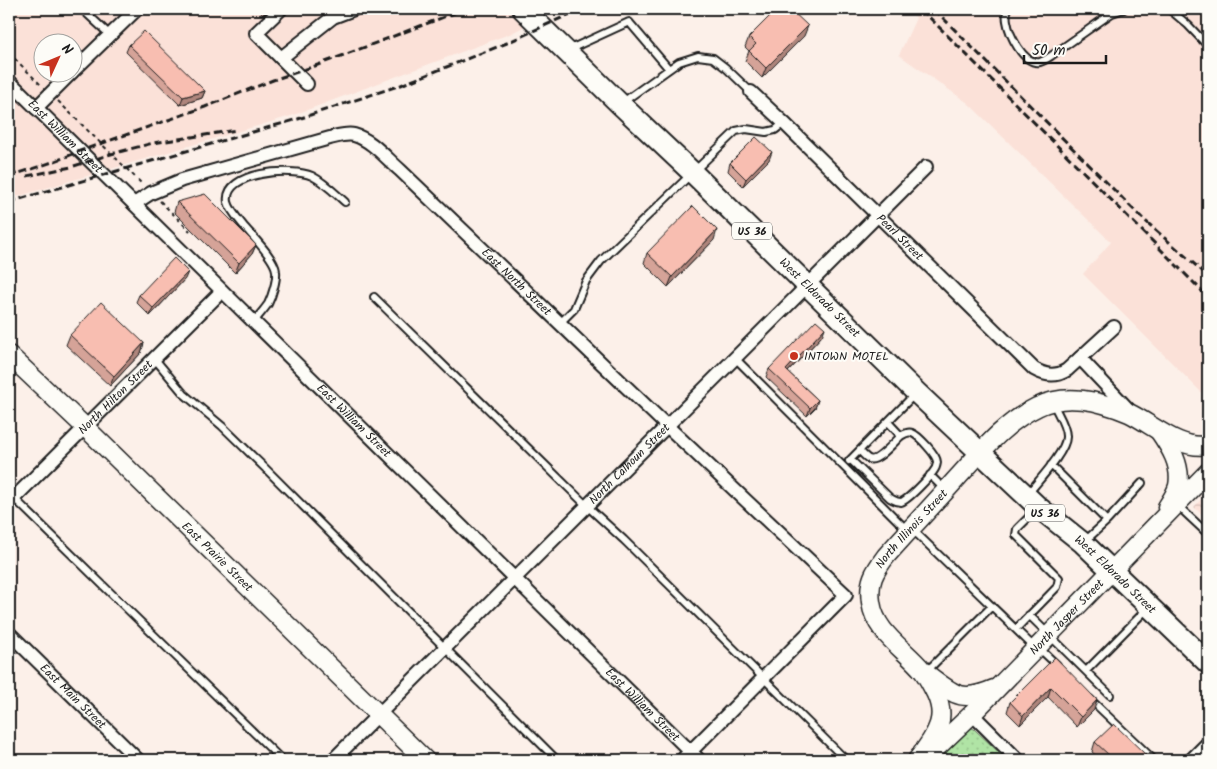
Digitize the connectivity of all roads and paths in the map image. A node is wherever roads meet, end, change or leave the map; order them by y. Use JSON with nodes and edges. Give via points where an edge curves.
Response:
{"nodes":[{"id":1,"x":82,"y":9,"type":"edge"},
{"id":2,"x":136,"y":9,"type":"edge"},
{"id":3,"x":281,"y":9,"type":"edge"},
{"id":4,"x":354,"y":9,"type":"edge"},
{"id":5,"x":523,"y":9,"type":"edge"},
{"id":6,"x":1007,"y":9,"type":"edge"},
{"id":7,"x":1124,"y":9,"type":"edge"},
{"id":8,"x":1169,"y":9,"type":"edge"},
{"id":9,"x":110,"y":35,"type":"junction"},
{"id":10,"x":1208,"y":46,"type":"edge"},
{"id":11,"x":566,"y":51,"type":"junction"},
{"id":12,"x":9,"y":53,"type":"edge"},
{"id":13,"x":281,"y":58,"type":"junction"},
{"id":14,"x":82,"y":62,"type":"edge"},
{"id":15,"x":670,"y":69,"type":"junction"},
{"id":16,"x":9,"y":81,"type":"edge"},
{"id":17,"x":62,"y":82,"type":"edge"},
{"id":18,"x":307,"y":84,"type":"dead end"},
{"id":19,"x":751,"y":92,"type":"joint"},
{"id":20,"x":50,"y":94,"type":"junction"},
{"id":21,"x":620,"y":104,"type":"junction"},
{"id":22,"x":36,"y":108,"type":"junction"},
{"id":23,"x":784,"y":123,"type":"junction"},
{"id":24,"x":926,"y":167,"type":"dead end"},
{"id":25,"x":693,"y":173,"type":"junction"},
{"id":26,"x":151,"y":193,"type":"junction"},
{"id":27,"x":345,"y":202,"type":"dead end"},
{"id":28,"x":134,"y":204,"type":"junction"},
{"id":29,"x":877,"y":216,"type":"junction"},
{"id":30,"x":190,"y":231,"type":"dead end"},
{"id":31,"x":808,"y":286,"type":"junction"},
{"id":32,"x":222,"y":291,"type":"junction"},
{"id":33,"x":374,"y":297,"type":"dead end"},
{"id":34,"x":254,"y":322,"type":"junction"},
{"id":35,"x":560,"y":323,"type":"junction"},
{"id":36,"x":1114,"y":327,"type":"dead end"},
{"id":37,"x":9,"y":355,"type":"edge"},
{"id":38,"x":154,"y":358,"type":"junction"},
{"id":39,"x":736,"y":358,"type":"junction"},
{"id":40,"x":1080,"y":358,"type":"junction"},
{"id":41,"x":917,"y":392,"type":"junction"},
{"id":42,"x":1052,"y":402,"type":"junction"},
{"id":43,"x":1134,"y":416,"type":"junction"},
{"id":44,"x":888,"y":422,"type":"junction"},
{"id":45,"x":667,"y":426,"type":"junction"},
{"id":46,"x":84,"y":427,"type":"junction"},
{"id":47,"x":1158,"y":430,"type":"junction"},
{"id":48,"x":901,"y":436,"type":"junction"},
{"id":49,"x":1208,"y":445,"type":"edge"},
{"id":50,"x":860,"y":451,"type":"junction"},
{"id":51,"x":981,"y":452,"type":"junction"},
{"id":52,"x":851,"y":460,"type":"junction"},
{"id":53,"x":1051,"y":465,"type":"junction"},
{"id":54,"x":844,"y":467,"type":"junction"},
{"id":55,"x":1208,"y":472,"type":"edge"},
{"id":56,"x":930,"y":475,"type":"junction"},
{"id":57,"x":1142,"y":483,"type":"dead end"},
{"id":58,"x":946,"y":491,"type":"junction"},
{"id":59,"x":12,"y":500,"type":"edge"},
{"id":60,"x":1032,"y":502,"type":"junction"},
{"id":61,"x":1176,"y":504,"type":"junction"},
{"id":62,"x":587,"y":506,"type":"junction"},
{"id":63,"x":1107,"y":521,"type":"junction"},
{"id":64,"x":910,"y":529,"type":"junction"},
{"id":65,"x":1149,"y":532,"type":"junction"},
{"id":66,"x":1208,"y":534,"type":"edge"},
{"id":67,"x":1083,"y":543,"type":"junction"},
{"id":68,"x":1112,"y":571,"type":"junction"},
{"id":69,"x":515,"y":579,"type":"junction"},
{"id":70,"x":992,"y":606,"type":"junction"},
{"id":71,"x":1150,"y":606,"type":"junction"},
{"id":72,"x":1029,"y":615,"type":"junction"},
{"id":73,"x":1016,"y":629,"type":"junction"},
{"id":74,"x":9,"y":633,"type":"edge"},
{"id":75,"x":1041,"y":644,"type":"junction"},
{"id":76,"x":445,"y":648,"type":"junction"},
{"id":77,"x":1208,"y":663,"type":"edge"},
{"id":78,"x":1059,"y":668,"type":"edge"},
{"id":79,"x":1086,"y":671,"type":"junction"},
{"id":80,"x":924,"y":672,"type":"junction"},
{"id":81,"x":764,"y":678,"type":"junction"},
{"id":82,"x":998,"y":687,"type":"junction"},
{"id":83,"x":1087,"y":695,"type":"edge"},
{"id":84,"x":1110,"y":695,"type":"dead end"},
{"id":85,"x":379,"y":714,"type":"junction"},
{"id":86,"x":972,"y":714,"type":"junction"},
{"id":87,"x":1208,"y":743,"type":"edge"},
{"id":88,"x":691,"y":757,"type":"edge"},
{"id":89,"x":138,"y":760,"type":"edge"},
{"id":90,"x":282,"y":760,"type":"edge"},
{"id":91,"x":333,"y":760,"type":"edge"},
{"id":92,"x":426,"y":760,"type":"edge"},
{"id":93,"x":557,"y":760,"type":"edge"},
{"id":94,"x":846,"y":760,"type":"edge"},
{"id":95,"x":917,"y":760,"type":"edge"},
{"id":96,"x":923,"y":760,"type":"edge"},
{"id":97,"x":1018,"y":760,"type":"edge"},
{"id":98,"x":1154,"y":760,"type":"edge"},
{"id":99,"x":1190,"y":760,"type":"edge"}],
"edges":[{"from":1,"to":9,"type":"lane"},
{"from":2,"to":9,"type":"street"},
{"from":3,"to":13,"type":"street","via":[[256,33]]},
{"from":4,"to":13,"type":"street","via":[[333,17]]},
{"from":5,"to":11,"type":"main road","name":"West Eldorado Street","number":"US 36"},
{"from":6,"to":7,"type":"lane","via":[[1007,21],[1021,53],[1031,61],[1040,62],[1112,13]]},
{"from":8,"to":10,"type":"lane"},
{"from":9,"to":14,"type":"street"},
{"from":11,"to":15,"type":"lane","via":[[629,22]]},
{"from":11,"to":21,"type":"main road","name":"West Eldorado Street","number":"US 36"},
{"from":12,"to":20,"type":"path"},
{"from":13,"to":18,"type":"street"},
{"from":15,"to":19,"type":"lane","via":[[698,56],[713,58]]},
{"from":15,"to":21,"type":"lane"},
{"from":16,"to":22,"type":"street","name":"East William Street"},
{"from":17,"to":20,"type":"street"},
{"from":19,"to":23,"type":"street","name":"Pearl Street"},
{"from":20,"to":22,"type":"street"},
{"from":20,"to":26,"type":"path"},
{"from":21,"to":25,"type":"main road","name":"West Eldorado Street","number":"US 36"},
{"from":22,"to":28,"type":"street","name":"East William Street"},
{"from":23,"to":25,"type":"lane","via":[[766,132],[736,131]]},
{"from":23,"to":29,"type":"street","name":"Pearl Street"},
{"from":24,"to":29,"type":"street","name":"North Calhoun Street"},
{"from":25,"to":31,"type":"main road","name":"West Eldorado Street","number":"US 36"},
{"from":25,"to":35,"type":"lane","via":[[601,261],[586,281],[574,308]]},
{"from":26,"to":28,"type":"street","name":"East North Street"},
{"from":26,"to":30,"type":"path"},
{"from":26,"to":35,"type":"street","name":"East North Street","via":[[182,180],[344,134],[354,135],[374,146]]},
{"from":27,"to":34,"type":"lane","via":[[311,175],[294,172],[278,171],[254,176],[239,181],[230,192],[228,202],[232,210],[261,244],[276,270],[268,304]]},
{"from":28,"to":32,"type":"street","name":"East William Street"},
{"from":29,"to":31,"type":"street","name":"North Calhoun Street"},
{"from":29,"to":40,"type":"street","name":"Pearl Street","via":[[1034,369],[1051,376],[1067,370]]},
{"from":31,"to":39,"type":"street","name":"North Calhoun Street"},
{"from":31,"to":41,"type":"main road","name":"West Eldorado Street","number":"US 36"},
{"from":32,"to":34,"type":"street","name":"East William Street"},
{"from":32,"to":38,"type":"street","name":"North Hilton Street"},
{"from":33,"to":62,"type":"lane"},
{"from":34,"to":69,"type":"street","name":"East William Street"},
{"from":35,"to":45,"type":"street","name":"East North Street"},
{"from":36,"to":40,"type":"street"},
{"from":37,"to":46,"type":"street","name":"East Prairie Street"},
{"from":38,"to":46,"type":"street","name":"North Hilton Street"},
{"from":38,"to":76,"type":"lane","via":[[184,394],[222,426]]},
{"from":39,"to":45,"type":"street","name":"North Calhoun Street"},
{"from":39,"to":54,"type":"lane"},
{"from":40,"to":43,"type":"street"},
{"from":41,"to":44,"type":"lane"},
{"from":41,"to":51,"type":"main road","name":"West Eldorado Street","number":"US 36"},
{"from":42,"to":43,"type":"street","name":"North Illinois Street","via":[[1082,399],[1114,406]]},
{"from":42,"to":51,"type":"street","name":"North Illinois Street","via":[[1019,417]]},
{"from":42,"to":53,"type":"lane","via":[[1063,424],[1066,441]]},
{"from":43,"to":47,"type":"street","name":"North Illinois Street"},
{"from":44,"to":48,"type":"lane"},
{"from":44,"to":50,"type":"lane"},
{"from":45,"to":62,"type":"street","name":"North Calhoun Street"},
{"from":45,"to":81,"type":"street","name":"East North Street","via":[[846,595]]},
{"from":46,"to":59,"type":"street","name":"North Hilton Street"},
{"from":46,"to":85,"type":"street","name":"East Prairie Street"},
{"from":47,"to":49,"type":"street","via":[[1191,445]]},
{"from":47,"to":65,"type":"street","via":[[1176,460],[1178,487]]},
{"from":48,"to":50,"type":"lane","via":[[873,460]]},
{"from":48,"to":56,"type":"lane","via":[[912,433],[932,451],[937,462]]},
{"from":50,"to":52,"type":"lane"},
{"from":51,"to":58,"type":"street","name":"North Illinois Street"},
{"from":51,"to":60,"type":"main road","name":"West Eldorado Street","number":"US 36"},
{"from":52,"to":54,"type":"lane"},
{"from":52,"to":56,"type":"lane","via":[[898,502],[909,497]]},
{"from":53,"to":60,"type":"lane"},
{"from":53,"to":63,"type":"lane"},
{"from":54,"to":64,"type":"lane"},
{"from":55,"to":61,"type":"street","name":"North Jasper Street"},
{"from":56,"to":58,"type":"lane"},
{"from":57,"to":63,"type":"lane"},
{"from":58,"to":64,"type":"street","name":"North Illinois Street"},
{"from":59,"to":90,"type":"lane"},
{"from":60,"to":67,"type":"main road","name":"West Eldorado Street","number":"US 36"},
{"from":60,"to":72,"type":"lane","via":[[1016,534],[1059,578],[1057,587]]},
{"from":61,"to":65,"type":"street","name":"North Jasper Street"},
{"from":61,"to":66,"type":"lane"},
{"from":62,"to":69,"type":"street","name":"North Calhoun Street"},
{"from":62,"to":81,"type":"lane"},
{"from":63,"to":67,"type":"lane"},
{"from":64,"to":70,"type":"lane"},
{"from":64,"to":80,"type":"street","name":"North Illinois Street","via":[[876,570],[870,600],[872,613],[880,627]]},
{"from":65,"to":68,"type":"street","name":"North Jasper Street"},
{"from":67,"to":68,"type":"main road","name":"West Eldorado Street","number":"US 36"},
{"from":68,"to":71,"type":"main road","name":"West Eldorado Street","number":"US 36"},
{"from":68,"to":75,"type":"street","name":"North Jasper Street"},
{"from":69,"to":76,"type":"street","name":"North Calhoun Street"},
{"from":69,"to":88,"type":"street","name":"East William Street"},
{"from":70,"to":73,"type":"lane"},
{"from":70,"to":80,"type":"lane"},
{"from":71,"to":77,"type":"main road","name":"West Eldorado Street","number":"US 36"},
{"from":71,"to":79,"type":"lane"},
{"from":72,"to":73,"type":"lane"},
{"from":72,"to":75,"type":"lane"},
{"from":73,"to":75,"type":"lane"},
{"from":74,"to":89,"type":"street","name":"East Main Street"},
{"from":75,"to":78,"type":"lane"},
{"from":75,"to":79,"type":"lane"},
{"from":75,"to":82,"type":"street","name":"North Jasper Street"},
{"from":76,"to":85,"type":"street","name":"North Calhoun Street"},
{"from":76,"to":93,"type":"lane"},
{"from":79,"to":84,"type":"lane"},
{"from":80,"to":82,"type":"street","via":[[962,696]]},
{"from":80,"to":95,"type":"street","name":"North Illinois Street","via":[[938,698],[941,712],[934,735]]},
{"from":81,"to":88,"type":"street"},
{"from":81,"to":94,"type":"lane"},
{"from":82,"to":86,"type":"street","name":"North Jasper Street"},
{"from":83,"to":98,"type":"lane"},
{"from":85,"to":91,"type":"street","name":"North Calhoun Street"},
{"from":85,"to":92,"type":"street","name":"East Prairie Street"},
{"from":86,"to":96,"type":"street","name":"North Jasper Street"},
{"from":86,"to":97,"type":"street"},
{"from":87,"to":99,"type":"street"}]}
